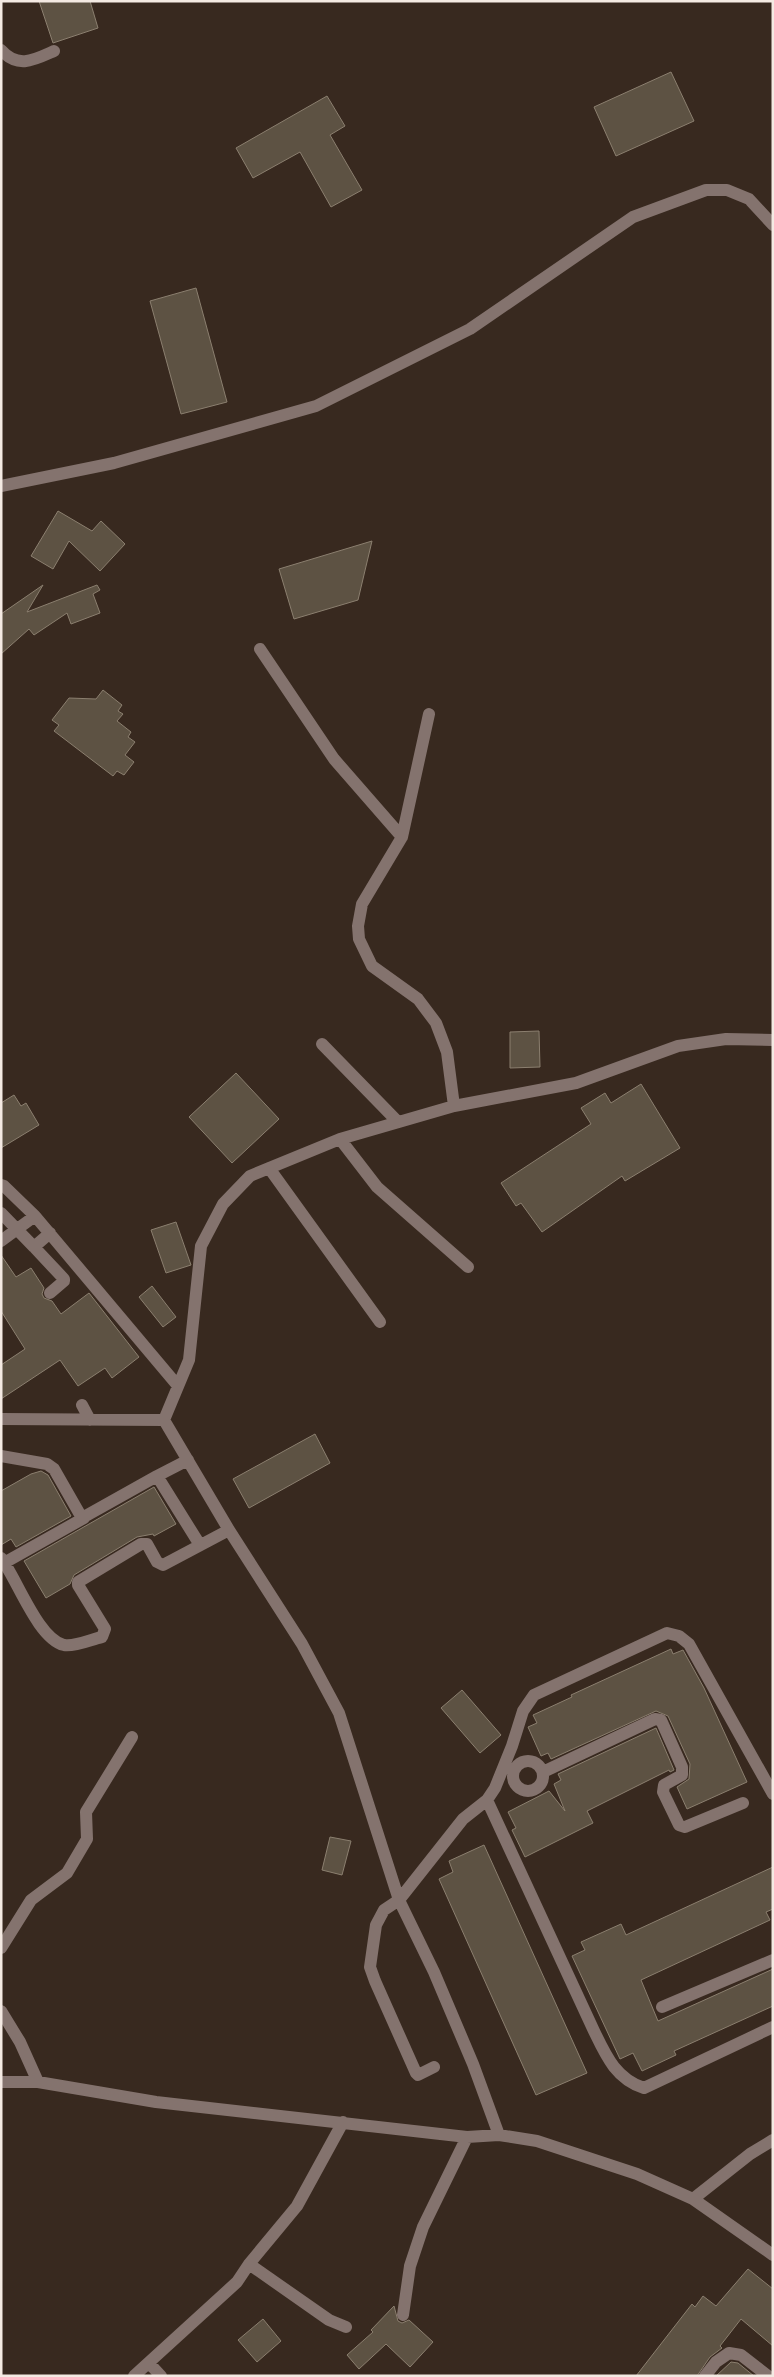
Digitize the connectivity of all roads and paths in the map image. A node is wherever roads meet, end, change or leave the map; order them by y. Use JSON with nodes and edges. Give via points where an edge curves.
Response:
{"nodes":[{"id":1,"x":1,"y":50,"type":"edge"},
{"id":2,"x":54,"y":51,"type":"dead end"},
{"id":3,"x":773,"y":225,"type":"edge"},
{"id":4,"x":1,"y":486,"type":"edge"},
{"id":5,"x":260,"y":649,"type":"dead end"},
{"id":6,"x":429,"y":714,"type":"dead end"},
{"id":7,"x":402,"y":837,"type":"junction"},
{"id":8,"x":773,"y":1040,"type":"edge"},
{"id":9,"x":322,"y":1044,"type":"dead end"},
{"id":10,"x":454,"y":1106,"type":"junction"},
{"id":11,"x":398,"y":1122,"type":"junction"},
{"id":12,"x":340,"y":1139,"type":"junction"},
{"id":13,"x":270,"y":1168,"type":"junction"},
{"id":14,"x":1,"y":1186,"type":"edge"},
{"id":15,"x":18,"y":1199,"type":"junction"},
{"id":16,"x":1,"y":1213,"type":"edge"},
{"id":17,"x":36,"y":1216,"type":"junction"},
{"id":18,"x":18,"y":1230,"type":"junction"},
{"id":19,"x":50,"y":1233,"type":"junction"},
{"id":20,"x":1,"y":1241,"type":"edge"},
{"id":21,"x":34,"y":1247,"type":"junction"},
{"id":22,"x":468,"y":1267,"type":"dead end"},
{"id":23,"x":50,"y":1293,"type":"dead end"},
{"id":24,"x":380,"y":1322,"type":"dead end"},
{"id":25,"x":178,"y":1386,"type":"junction"},
{"id":26,"x":82,"y":1405,"type":"dead end"},
{"id":27,"x":1,"y":1419,"type":"edge"},
{"id":28,"x":90,"y":1420,"type":"junction"},
{"id":29,"x":164,"y":1420,"type":"junction"},
{"id":30,"x":1,"y":1456,"type":"edge"},
{"id":31,"x":188,"y":1460,"type":"junction"},
{"id":32,"x":157,"y":1476,"type":"junction"},
{"id":33,"x":84,"y":1518,"type":"junction"},
{"id":34,"x":229,"y":1530,"type":"junction"},
{"id":35,"x":200,"y":1545,"type":"junction"},
{"id":36,"x":3,"y":1560,"type":"edge"},
{"id":37,"x":132,"y":1737,"type":"dead end"},
{"id":38,"x":543,"y":1772,"type":"junction"},
{"id":39,"x":514,"y":1779,"type":"junction"},
{"id":40,"x":495,"y":1788,"type":"junction"},
{"id":41,"x":773,"y":1794,"type":"edge"},
{"id":42,"x":487,"y":1800,"type":"junction"},
{"id":43,"x":743,"y":1803,"type":"dead end"},
{"id":44,"x":400,"y":1900,"type":"junction"},
{"id":45,"x":1,"y":1948,"type":"edge"},
{"id":46,"x":773,"y":1960,"type":"edge"},
{"id":47,"x":662,"y":2008,"type":"dead end"},
{"id":48,"x":1,"y":2011,"type":"edge"},
{"id":49,"x":773,"y":2027,"type":"edge"},
{"id":50,"x":434,"y":2067,"type":"dead end"},
{"id":51,"x":1,"y":2082,"type":"edge"},
{"id":52,"x":38,"y":2082,"type":"junction"},
{"id":53,"x":343,"y":2122,"type":"junction"},
{"id":54,"x":499,"y":2135,"type":"junction"},
{"id":55,"x":467,"y":2137,"type":"junction"},
{"id":56,"x":773,"y":2140,"type":"edge"},
{"id":57,"x":693,"y":2199,"type":"junction"},
{"id":58,"x":773,"y":2255,"type":"edge"},
{"id":59,"x":249,"y":2264,"type":"junction"},
{"id":60,"x":403,"y":2315,"type":"dead end"},
{"id":61,"x":346,"y":2327,"type":"dead end"},
{"id":62,"x":148,"y":2363,"type":"junction"},
{"id":63,"x":134,"y":2376,"type":"edge"},
{"id":64,"x":161,"y":2376,"type":"edge"},
{"id":65,"x":705,"y":2376,"type":"edge"},
{"id":66,"x":768,"y":2376,"type":"edge"}],
"edges":[{"from":1,"to":2,"type":"street","via":[[16,61],[28,62]]},
{"from":3,"to":4,"type":"street","via":[[749,199],[727,190],[706,190],[633,216],[470,329],[316,406],[114,463]]},
{"from":5,"to":7,"type":"street","via":[[334,759]]},
{"from":6,"to":7,"type":"street"},
{"from":7,"to":10,"type":"street","via":[[362,904],[359,939],[372,966],[418,999],[436,1023],[446,1052]]},
{"from":8,"to":10,"type":"street","via":[[726,1039],[678,1046],[576,1083]]},
{"from":9,"to":11,"type":"street"},
{"from":10,"to":11,"type":"street"},
{"from":11,"to":12,"type":"street"},
{"from":12,"to":13,"type":"street"},
{"from":12,"to":22,"type":"street","via":[[377,1186]]},
{"from":13,"to":24,"type":"street"},
{"from":13,"to":25,"type":"street","via":[[250,1176],[223,1204],[201,1246],[189,1360]]},
{"from":14,"to":15,"type":"street"},
{"from":15,"to":16,"type":"street"},
{"from":15,"to":17,"type":"street"},
{"from":16,"to":18,"type":"street"},
{"from":17,"to":18,"type":"street"},
{"from":17,"to":19,"type":"street"},
{"from":18,"to":20,"type":"street"},
{"from":18,"to":21,"type":"street"},
{"from":19,"to":21,"type":"street"},
{"from":19,"to":25,"type":"street"},
{"from":21,"to":23,"type":"street","via":[[64,1279]]},
{"from":25,"to":29,"type":"street"},
{"from":26,"to":28,"type":"street"},
{"from":27,"to":28,"type":"street"},
{"from":28,"to":29,"type":"street"},
{"from":29,"to":31,"type":"street"},
{"from":30,"to":33,"type":"street","via":[[48,1464]]},
{"from":31,"to":32,"type":"street"},
{"from":31,"to":34,"type":"street"},
{"from":32,"to":33,"type":"street"},
{"from":32,"to":35,"type":"street"},
{"from":33,"to":36,"type":"street"},
{"from":34,"to":35,"type":"street"},
{"from":34,"to":44,"type":"street","via":[[302,1644],[339,1713]]},
{"from":35,"to":36,"type":"street","via":[[163,1565],[157,1562],[147,1544],[141,1544],[78,1582],[105,1629],[102,1637],[66,1646],[45,1632]]},
{"from":37,"to":45,"type":"street","via":[[86,1812],[87,1840],[67,1873],[31,1900]]},
{"from":38,"to":39,"type":"street","via":[[539,1765],[524,1761],[514,1772]]},
{"from":38,"to":39,"type":"street","via":[[543,1780],[531,1790],[517,1786]]},
{"from":38,"to":43,"type":"street","via":[[655,1719],[661,1720],[682,1767],[682,1774],[664,1785],[663,1792],[680,1825],[685,1827]]},
{"from":39,"to":40,"type":"street"},
{"from":40,"to":41,"type":"street","via":[[523,1711],[534,1695],[667,1633],[679,1636],[689,1644]]},
{"from":40,"to":42,"type":"street"},
{"from":42,"to":44,"type":"street","via":[[464,1819]]},
{"from":42,"to":49,"type":"street","via":[[594,2031],[611,2066],[620,2075],[644,2088]]},
{"from":44,"to":50,"type":"street","via":[[384,1910],[376,1925],[370,1967],[416,2073]]},
{"from":44,"to":54,"type":"street","via":[[473,2064]]},
{"from":46,"to":47,"type":"street"},
{"from":48,"to":52,"type":"street","via":[[20,2042]]},
{"from":51,"to":52,"type":"street"},
{"from":52,"to":53,"type":"street","via":[[156,2102]]},
{"from":53,"to":55,"type":"street"},
{"from":53,"to":59,"type":"street","via":[[297,2206]]},
{"from":54,"to":55,"type":"street"},
{"from":54,"to":57,"type":"street","via":[[537,2141],[572,2152],[637,2174]]},
{"from":55,"to":60,"type":"street","via":[[423,2227],[410,2266]]},
{"from":56,"to":57,"type":"street"},
{"from":57,"to":58,"type":"street"},
{"from":59,"to":61,"type":"street","via":[[329,2320]]},
{"from":59,"to":62,"type":"street","via":[[237,2282]]},
{"from":62,"to":63,"type":"street"},
{"from":62,"to":64,"type":"street"},
{"from":65,"to":66,"type":"street","via":[[729,2353],[741,2355]]}]}
